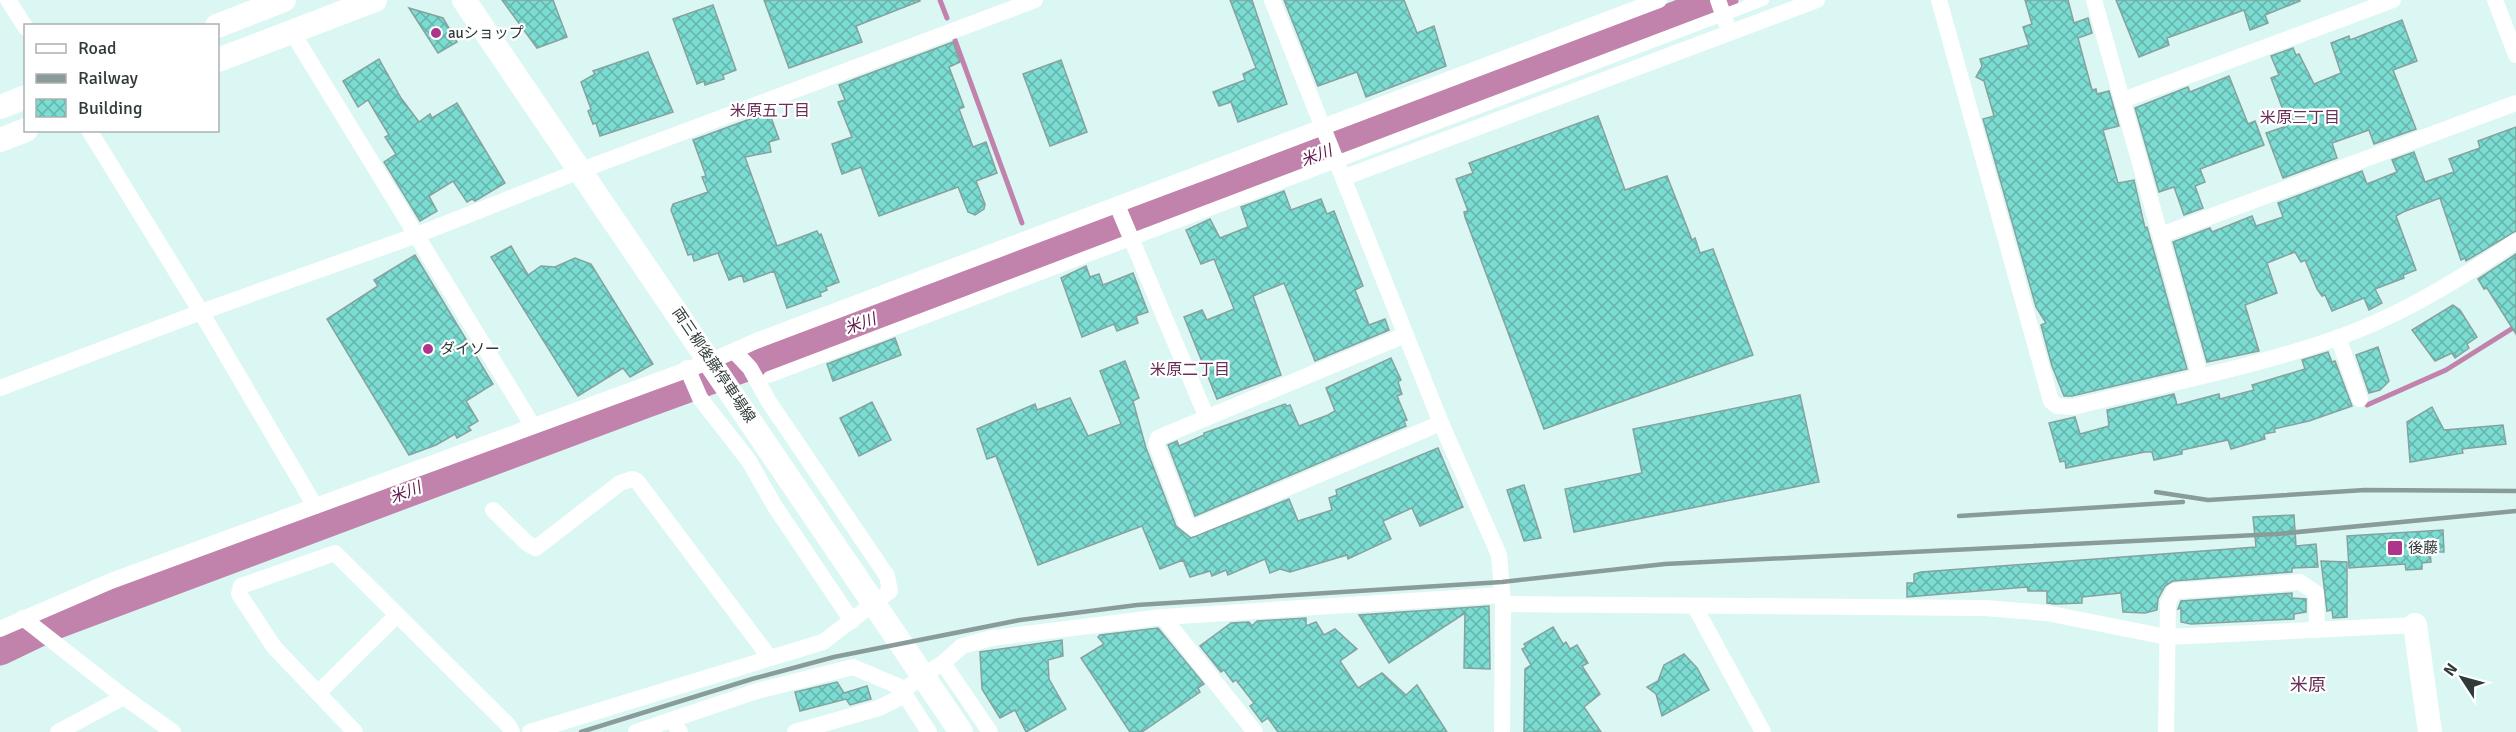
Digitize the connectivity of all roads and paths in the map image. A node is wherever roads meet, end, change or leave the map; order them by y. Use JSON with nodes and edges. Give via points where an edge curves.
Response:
{"nodes":[{"id":1,"x":8,"y":0,"type":"edge"},
{"id":2,"x":284,"y":0,"type":"edge"},
{"id":3,"x":375,"y":0,"type":"edge"},
{"id":4,"x":464,"y":0,"type":"edge"},
{"id":5,"x":1035,"y":0,"type":"edge"},
{"id":6,"x":1272,"y":0,"type":"edge"},
{"id":7,"x":1659,"y":0,"type":"edge"},
{"id":8,"x":1718,"y":0,"type":"edge"},
{"id":9,"x":1763,"y":0,"type":"edge"},
{"id":10,"x":1817,"y":0,"type":"edge"},
{"id":11,"x":1939,"y":0,"type":"edge"},
{"id":12,"x":2094,"y":0,"type":"edge"},
{"id":13,"x":2393,"y":0,"type":"edge"},
{"id":14,"x":2495,"y":0,"type":"edge"},
{"id":15,"x":1727,"y":24,"type":"junction"},
{"id":16,"x":24,"y":25,"type":"edge"},
{"id":17,"x":219,"y":25,"type":"edge"},
{"id":18,"x":292,"y":32,"type":"junction"},
{"id":19,"x":2516,"y":55,"type":"edge"},
{"id":20,"x":219,"y":60,"type":"edge"},
{"id":21,"x":24,"y":98,"type":"edge"},
{"id":22,"x":2123,"y":100,"type":"junction"},
{"id":23,"x":2516,"y":103,"type":"edge"},
{"id":24,"x":0,"y":106,"type":"edge"},
{"id":25,"x":24,"y":131,"type":"edge"},
{"id":26,"x":1324,"y":131,"type":"junction"},
{"id":27,"x":90,"y":132,"type":"edge"},
{"id":28,"x":0,"y":141,"type":"edge"},
{"id":29,"x":1339,"y":167,"type":"junction"},
{"id":30,"x":582,"y":170,"type":"junction"},
{"id":31,"x":1119,"y":208,"type":"junction"},
{"id":32,"x":417,"y":235,"type":"junction"},
{"id":33,"x":2161,"y":235,"type":"junction"},
{"id":34,"x":1130,"y":239,"type":"junction"},
{"id":35,"x":2516,"y":241,"type":"edge"},
{"id":36,"x":201,"y":312,"type":"junction"},
{"id":37,"x":1405,"y":335,"type":"junction"},
{"id":38,"x":2338,"y":337,"type":"junction"},
{"id":39,"x":734,"y":351,"type":"junction"},
{"id":40,"x":712,"y":362,"type":"junction"},
{"id":41,"x":687,"y":368,"type":"junction"},
{"id":42,"x":2200,"y":376,"type":"junction"},
{"id":43,"x":769,"y":377,"type":"dead end"},
{"id":44,"x":0,"y":388,"type":"edge"},
{"id":45,"x":2360,"y":399,"type":"dead end"},
{"id":46,"x":1207,"y":418,"type":"junction"},
{"id":47,"x":1441,"y":423,"type":"junction"},
{"id":48,"x":533,"y":426,"type":"junction"},
{"id":49,"x":315,"y":506,"type":"junction"},
{"id":50,"x":493,"y":510,"type":"dead end"},
{"id":51,"x":1503,"y":600,"type":"junction"},
{"id":52,"x":1695,"y":607,"type":"junction"},
{"id":53,"x":398,"y":615,"type":"junction"},
{"id":54,"x":1163,"y":617,"type":"junction"},
{"id":55,"x":27,"y":621,"type":"junction"},
{"id":56,"x":852,"y":621,"type":"junction"},
{"id":57,"x":2415,"y":625,"type":"joint"},
{"id":58,"x":0,"y":629,"type":"edge"},
{"id":59,"x":2317,"y":630,"type":"junction"},
{"id":60,"x":2167,"y":637,"type":"junction"},
{"id":61,"x":770,"y":658,"type":"junction"},
{"id":62,"x":943,"y":663,"type":"junction"},
{"id":63,"x":905,"y":692,"type":"junction"},
{"id":64,"x":318,"y":693,"type":"junction"},
{"id":65,"x":123,"y":697,"type":"junction"},
{"id":66,"x":675,"y":726,"type":"edge"},
{"id":67,"x":58,"y":732,"type":"edge"},
{"id":68,"x":173,"y":732,"type":"edge"},
{"id":69,"x":355,"y":732,"type":"edge"},
{"id":70,"x":512,"y":732,"type":"edge"},
{"id":71,"x":530,"y":732,"type":"edge"},
{"id":72,"x":636,"y":732,"type":"edge"},
{"id":73,"x":795,"y":732,"type":"edge"},
{"id":74,"x":929,"y":732,"type":"edge"},
{"id":75,"x":961,"y":732,"type":"edge"},
{"id":76,"x":990,"y":732,"type":"edge"},
{"id":77,"x":1255,"y":732,"type":"edge"},
{"id":78,"x":1502,"y":732,"type":"edge"},
{"id":79,"x":1763,"y":732,"type":"edge"},
{"id":80,"x":2166,"y":732,"type":"edge"},
{"id":81,"x":2430,"y":732,"type":"edge"}],
"edges":[{"from":1,"to":16,"type":"street"},
{"from":2,"to":17,"type":"main road"},
{"from":3,"to":18,"type":"main road"},
{"from":4,"to":30,"type":"main road","name":"両三柳後藤停車場線"},
{"from":5,"to":30,"type":"street"},
{"from":6,"to":26,"type":"street"},
{"from":7,"to":26,"type":"street"},
{"from":8,"to":15,"type":"street"},
{"from":9,"to":15,"type":"street"},
{"from":10,"to":15,"type":"street"},
{"from":11,"to":42,"type":"street","via":[[2050,400],[2063,408]]},
{"from":12,"to":22,"type":"street"},
{"from":13,"to":22,"type":"street"},
{"from":14,"to":19,"type":"street"},
{"from":15,"to":29,"type":"street"},
{"from":18,"to":20,"type":"main road"},
{"from":18,"to":32,"type":"street"},
{"from":21,"to":24,"type":"main road"},
{"from":22,"to":33,"type":"street"},
{"from":23,"to":33,"type":"street"},
{"from":25,"to":28,"type":"main road"},
{"from":26,"to":29,"type":"street"},
{"from":26,"to":31,"type":"street"},
{"from":27,"to":36,"type":"street"},
{"from":29,"to":34,"type":"street"},
{"from":29,"to":37,"type":"street"},
{"from":30,"to":32,"type":"street"},
{"from":30,"to":40,"type":"main road","name":"両三柳後藤停車場線"},
{"from":31,"to":34,"type":"street"},
{"from":31,"to":39,"type":"street"},
{"from":32,"to":36,"type":"street"},
{"from":32,"to":48,"type":"street"},
{"from":33,"to":42,"type":"street"},
{"from":34,"to":43,"type":"street"},
{"from":34,"to":46,"type":"street"},
{"from":35,"to":38,"type":"street","via":[[2423,298]]},
{"from":36,"to":44,"type":"street"},
{"from":36,"to":49,"type":"street"},
{"from":37,"to":46,"type":"street"},
{"from":37,"to":47,"type":"street"},
{"from":38,"to":42,"type":"street"},
{"from":38,"to":45,"type":"street"},
{"from":39,"to":40,"type":"street"},
{"from":39,"to":56,"type":"street","via":[[750,368],[887,576],[890,591]]},
{"from":40,"to":41,"type":"street"},
{"from":40,"to":75,"type":"main road","name":"両三柳後藤停車場線"},
{"from":41,"to":48,"type":"street"},
{"from":41,"to":56,"type":"street","via":[[700,398],[749,461]]},
{"from":46,"to":47,"type":"street","via":[[1155,441],[1186,522],[1193,528]]},
{"from":47,"to":51,"type":"street","via":[[1499,555]]},
{"from":48,"to":49,"type":"street"},
{"from":49,"to":55,"type":"street","via":[[111,581]]},
{"from":50,"to":61,"type":"street","via":[[536,548],[620,483],[637,481]]},
{"from":51,"to":52,"type":"street"},
{"from":51,"to":54,"type":"street"},
{"from":51,"to":78,"type":"street"},
{"from":52,"to":60,"type":"street","via":[[1984,608],[2046,613]]},
{"from":52,"to":79,"type":"street"},
{"from":53,"to":64,"type":"street"},
{"from":53,"to":64,"type":"street","via":[[335,553],[241,586],[239,594],[274,647]]},
{"from":53,"to":70,"type":"street"},
{"from":54,"to":62,"type":"street","via":[[992,638],[962,646]]},
{"from":54,"to":77,"type":"street"},
{"from":55,"to":58,"type":"street"},
{"from":55,"to":65,"type":"street"},
{"from":56,"to":61,"type":"street","via":[[823,642]]},
{"from":57,"to":59,"type":"street"},
{"from":57,"to":81,"type":"main road"},
{"from":59,"to":60,"type":"street"},
{"from":59,"to":60,"type":"street","via":[[2316,593],[2300,582],[2174,591],[2168,603]]},
{"from":60,"to":80,"type":"street"},
{"from":61,"to":71,"type":"street"},
{"from":62,"to":63,"type":"street"},
{"from":62,"to":76,"type":"street"},
{"from":63,"to":66,"type":"street","via":[[853,667],[757,691]]},
{"from":63,"to":73,"type":"street","via":[[879,708]]},
{"from":63,"to":74,"type":"street"},
{"from":64,"to":69,"type":"street"},
{"from":65,"to":67,"type":"street"},
{"from":65,"to":68,"type":"street"},
{"from":66,"to":72,"type":"street"}]}
